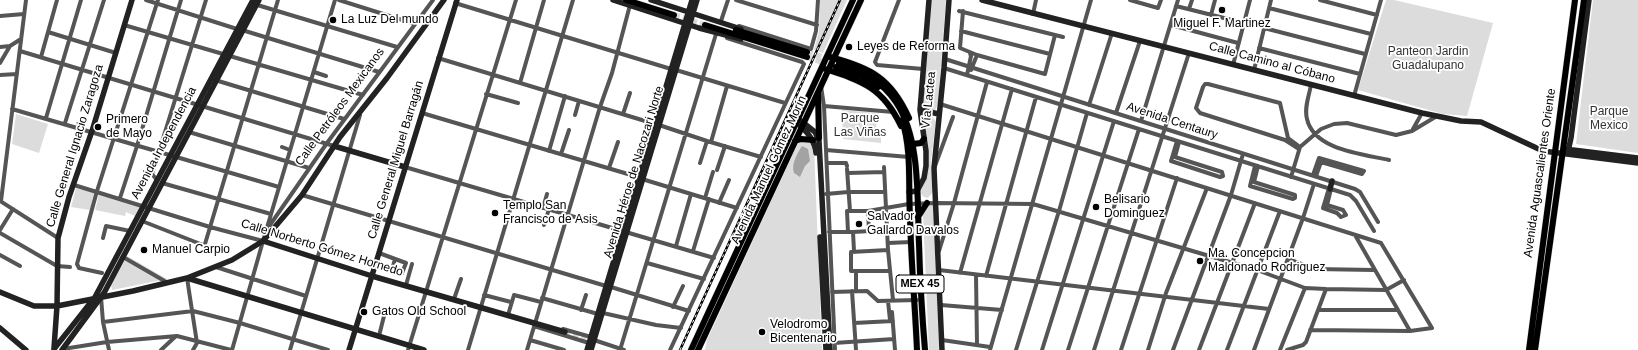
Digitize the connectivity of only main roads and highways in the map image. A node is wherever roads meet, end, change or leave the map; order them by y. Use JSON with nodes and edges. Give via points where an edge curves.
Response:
{"nodes":[{"id":1,"x":132,"y":0,"type":"edge"},
{"id":2,"x":444,"y":0,"type":"edge"},
{"id":3,"x":613,"y":0,"type":"edge"},
{"id":4,"x":639,"y":0,"type":"edge"},
{"id":5,"x":650,"y":0,"type":"edge"},
{"id":6,"x":692,"y":0,"type":"edge"},
{"id":7,"x":697,"y":0,"type":"edge"},
{"id":8,"x":853,"y":0,"type":"edge"},
{"id":9,"x":861,"y":0,"type":"edge"},
{"id":10,"x":929,"y":0,"type":"edge"},
{"id":11,"x":949,"y":0,"type":"edge"},
{"id":12,"x":982,"y":0,"type":"edge"},
{"id":13,"x":1575,"y":0,"type":"edge"},
{"id":14,"x":1584,"y":0,"type":"edge"},
{"id":15,"x":1589,"y":0,"type":"edge"},
{"id":16,"x":255,"y":2,"type":"edge"},
{"id":17,"x":456,"y":2,"type":"edge"},
{"id":18,"x":628,"y":3,"type":"edge"},
{"id":19,"x":1004,"y":3,"type":"edge"},
{"id":20,"x":691,"y":13,"type":"junction"},
{"id":21,"x":687,"y":24,"type":"junction"},
{"id":22,"x":841,"y":41,"type":"junction"},
{"id":23,"x":762,"y":43,"type":"junction"},
{"id":24,"x":779,"y":43,"type":"junction"},
{"id":25,"x":226,"y":54,"type":"junction"},
{"id":26,"x":831,"y":57,"type":"junction"},
{"id":27,"x":847,"y":61,"type":"junction"},
{"id":28,"x":838,"y":65,"type":"tunnel mouth"},
{"id":29,"x":822,"y":68,"type":"junction"},
{"id":30,"x":828,"y":70,"type":"junction"},
{"id":31,"x":1572,"y":87,"type":"junction"},
{"id":32,"x":820,"y":88,"type":"junction"},
{"id":33,"x":1576,"y":94,"type":"junction"},
{"id":34,"x":199,"y":106,"type":"junction"},
{"id":35,"x":920,"y":110,"type":"junction"},
{"id":36,"x":939,"y":114,"type":"junction"},
{"id":37,"x":797,"y":121,"type":"junction"},
{"id":38,"x":803,"y":125,"type":"junction"},
{"id":39,"x":1571,"y":138,"type":"junction"},
{"id":40,"x":816,"y":139,"type":"junction"},
{"id":41,"x":924,"y":139,"type":"junction"},
{"id":42,"x":795,"y":141,"type":"junction"},
{"id":43,"x":911,"y":141,"type":"junction"},
{"id":44,"x":335,"y":146,"type":"junction"},
{"id":45,"x":1554,"y":149,"type":"junction"},
{"id":46,"x":1565,"y":150,"type":"junction"},
{"id":47,"x":1579,"y":150,"type":"junction"},
{"id":48,"x":173,"y":157,"type":"junction"},
{"id":49,"x":1638,"y":158,"type":"edge"},
{"id":50,"x":1638,"y":163,"type":"edge"},
{"id":51,"x":406,"y":167,"type":"junction"},
{"id":52,"x":1332,"y":181,"type":"road end"},
{"id":53,"x":1330,"y":189,"type":"road end"},
{"id":54,"x":917,"y":191,"type":"junction"},
{"id":55,"x":909,"y":192,"type":"junction"},
{"id":56,"x":935,"y":193,"type":"junction"},
{"id":57,"x":927,"y":203,"type":"joint"},
{"id":58,"x":146,"y":206,"type":"junction"},
{"id":59,"x":918,"y":217,"type":"junction"},
{"id":60,"x":750,"y":220,"type":"junction"},
{"id":61,"x":263,"y":241,"type":"junction"},
{"id":62,"x":746,"y":245,"type":"junction"},
{"id":63,"x":372,"y":276,"type":"junction"},
{"id":64,"x":187,"y":278,"type":"junction"},
{"id":65,"x":0,"y":292,"type":"edge"},
{"id":66,"x":98,"y":297,"type":"junction"},
{"id":67,"x":57,"y":306,"type":"junction"},
{"id":68,"x":0,"y":328,"type":"edge"},
{"id":69,"x":355,"y":329,"type":"junction"},
{"id":70,"x":565,"y":332,"type":"tunnel mouth"},
{"id":71,"x":591,"y":340,"type":"junction"},
{"id":72,"x":409,"y":348,"type":"edge"},
{"id":73,"x":63,"y":349,"type":"edge"},
{"id":74,"x":26,"y":350,"type":"edge"},
{"id":75,"x":54,"y":350,"type":"edge"},
{"id":76,"x":349,"y":350,"type":"edge"},
{"id":77,"x":424,"y":350,"type":"edge"},
{"id":78,"x":587,"y":350,"type":"edge"},
{"id":79,"x":591,"y":350,"type":"edge"},
{"id":80,"x":691,"y":350,"type":"edge"},
{"id":81,"x":699,"y":350,"type":"edge"},
{"id":82,"x":826,"y":350,"type":"edge"},
{"id":83,"x":830,"y":350,"type":"edge"},
{"id":84,"x":917,"y":350,"type":"edge"},
{"id":85,"x":924,"y":350,"type":"edge"},
{"id":86,"x":942,"y":350,"type":"edge"},
{"id":87,"x":1529,"y":350,"type":"edge"},
{"id":88,"x":1536,"y":350,"type":"edge"}],
"edges":[{"from":1,"to":67,"type":"main road","name":"Calle General Ignacio Zaragoza","via":[[58,238]]},
{"from":2,"to":44,"type":"main road","name":"Calle Petróleos Mexicanos"},
{"from":3,"to":18,"type":"main road"},
{"from":4,"to":18,"type":"main road","via":[[675,14]]},
{"from":5,"to":20,"type":"main road"},
{"from":6,"to":20,"type":"main road","name":"Avenida Héroe de Nacozari Norte"},
{"from":7,"to":20,"type":"main road","name":"Avenida Héroe de Nacozari Norte"},
{"from":8,"to":26,"type":"main road","name":"Avenida Manuel Gómez Morín"},
{"from":9,"to":22,"type":"main road","name":"Avenida Manuel Gómez Morín"},
{"from":10,"to":35,"type":"main road"},
{"from":11,"to":36,"type":"main road","name":"Vía Lactea"},
{"from":12,"to":19,"type":"main road","name":"Calle Camino al Cóbano"},
{"from":13,"to":45,"type":"main road","name":"Avenida Aguascalientes Oriente"},
{"from":14,"to":31,"type":"main road","name":"Avenida Aguascalientes Oriente"},
{"from":15,"to":33,"type":"main road","name":"Avenida Aguascalientes Oriente"},
{"from":16,"to":25,"type":"main road","name":"Avenida Independencia"},
{"from":17,"to":51,"type":"main road","name":"Calle General Miguel Barragán"},
{"from":18,"to":21,"type":"main road"},
{"from":19,"to":45,"type":"main road","name":"Calle Camino al Cóbano","via":[[1033,14],[1354,96],[1422,113],[1480,122],[1540,150]]},
{"from":20,"to":21,"type":"main road","name":"Avenida Héroe de Nacozari Norte"},
{"from":20,"to":24,"type":"main road"},
{"from":21,"to":23,"type":"main road"},
{"from":21,"to":71,"type":"main road","name":"Avenida Héroe de Nacozari Norte"},
{"from":22,"to":26,"type":"main road","name":"Avenida Manuel Gómez Morín"},
{"from":22,"to":27,"type":"main road","via":[[841,53]]},
{"from":23,"to":24,"type":"main road","via":[[807,55]]},
{"from":23,"to":24,"type":"main road","via":[[706,23]]},
{"from":25,"to":34,"type":"main road","name":"Avenida Independencia"},
{"from":25,"to":34,"type":"main road","name":"Avenida Independencia","via":[[215,80]]},
{"from":26,"to":27,"type":"main road"},
{"from":26,"to":29,"type":"main road","name":"Avenida Manuel Gómez Morín"},
{"from":26,"to":30,"type":"main road","name":"Avenida Manuel Gómez Morín"},
{"from":27,"to":43,"type":"main road","via":[[871,71],[894,91],[903,103],[913,127]]},
{"from":28,"to":43,"type":"main road","number":"MEX 45","via":[[862,76],[881,90],[893,105]]},
{"from":29,"to":30,"type":"main road"},
{"from":29,"to":37,"type":"main road","name":"Avenida Manuel Gómez Morín"},
{"from":30,"to":32,"type":"main road","name":"Avenida Manuel Gómez Morín"},
{"from":30,"to":43,"type":"main road","via":[[868,86],[886,101]]},
{"from":31,"to":33,"type":"main road"},
{"from":31,"to":46,"type":"main road","name":"Avenida Aguascalientes Oriente"},
{"from":32,"to":38,"type":"main road","name":"Avenida Manuel Gómez Morín"},
{"from":32,"to":40,"type":"main road"},
{"from":33,"to":39,"type":"main road","name":"Avenida Aguascalientes Oriente"},
{"from":34,"to":48,"type":"main road","name":"Avenida Independencia"},
{"from":34,"to":48,"type":"main road","name":"Avenida Independencia","via":[[189,132]]},
{"from":35,"to":36,"type":"main road"},
{"from":35,"to":41,"type":"main road"},
{"from":36,"to":56,"type":"main road","name":"Vía Lactea","via":[[934,168]]},
{"from":37,"to":38,"type":"main road"},
{"from":37,"to":60,"type":"main road","name":"Avenida Manuel Gómez Morín"},
{"from":38,"to":40,"type":"main road"},
{"from":38,"to":42,"type":"main road","name":"Avenida Manuel Gómez Morín"},
{"from":39,"to":46,"type":"main road","name":"Avenida Aguascalientes Oriente"},
{"from":39,"to":47,"type":"main road","via":[[1573,145]]},
{"from":40,"to":42,"type":"main road"},
{"from":40,"to":82,"type":"main road"},
{"from":40,"to":83,"type":"main road","via":[[828,253]]},
{"from":41,"to":43,"type":"main road","via":[[921,143]]},
{"from":41,"to":54,"type":"main road","via":[[926,166],[924,178]]},
{"from":42,"to":62,"type":"main road","name":"Avenida Manuel Gómez Morín"},
{"from":43,"to":54,"type":"main road","number":"MEX 45"},
{"from":43,"to":55,"type":"main road","number":"MEX 45"},
{"from":44,"to":51,"type":"main road"},
{"from":44,"to":61,"type":"main road","name":"Calle Petróleos Mexicanos","via":[[302,195]]},
{"from":45,"to":46,"type":"main road","name":"Calle Camino al Cóbano"},
{"from":45,"to":87,"type":"main road","name":"Avenida Aguascalientes Oriente"},
{"from":46,"to":47,"type":"main road"},
{"from":46,"to":50,"type":"main road"},
{"from":46,"to":88,"type":"main road","name":"Avenida Aguascalientes Oriente"},
{"from":47,"to":49,"type":"main road"},
{"from":48,"to":58,"type":"main road","name":"Avenida Independencia"},
{"from":51,"to":63,"type":"main road","name":"Calle General Miguel Barragán"},
{"from":52,"to":53,"type":"main road"},
{"from":54,"to":55,"type":"main road"},
{"from":54,"to":59,"type":"main road","number":"MEX 45"},
{"from":55,"to":84,"type":"main road","number":"MEX 45"},
{"from":56,"to":57,"type":"main road"},
{"from":56,"to":86,"type":"main road","name":"Vía Lactea"},
{"from":57,"to":59,"type":"main road"},
{"from":58,"to":66,"type":"main road","name":"Avenida Independencia","via":[[130,231]]},
{"from":58,"to":66,"type":"main road","name":"Avenida Independencia","via":[[142,221]]},
{"from":59,"to":85,"type":"main road","number":"MEX 45"},
{"from":60,"to":62,"type":"main road","via":[[753,226]]},
{"from":60,"to":80,"type":"main road","name":"Avenida Manuel Gómez Morín"},
{"from":61,"to":63,"type":"main road","name":"Calle Norberto Gómez Hornedo"},
{"from":61,"to":64,"type":"main road","name":"Calle Petróleos Mexicanos","via":[[232,260]]},
{"from":62,"to":81,"type":"main road","name":"Avenida Manuel Gómez Morín"},
{"from":63,"to":69,"type":"main road","name":"Calle General Miguel Barragán"},
{"from":63,"to":70,"type":"main road","name":"Calle Norberto Gómez Hornedo"},
{"from":64,"to":66,"type":"main road","name":"Calle Petróleos Mexicanos"},
{"from":64,"to":69,"type":"main road"},
{"from":65,"to":67,"type":"main road","name":"Calle Petróleos Mexicanos","via":[[34,306]]},
{"from":66,"to":67,"type":"main road","name":"Calle Petróleos Mexicanos"},
{"from":66,"to":73,"type":"main road"},
{"from":66,"to":75,"type":"main road"},
{"from":67,"to":75,"type":"main road","name":"Calle General Ignacio Zaragoza"},
{"from":68,"to":74,"type":"main road"},
{"from":69,"to":72,"type":"main road"},
{"from":69,"to":76,"type":"main road","name":"Calle General Miguel Barragán"},
{"from":71,"to":78,"type":"main road","name":"Avenida Héroe de Nacozari Norte"},
{"from":71,"to":79,"type":"main road","name":"Avenida Héroe de Nacozari Norte"},
{"from":72,"to":77,"type":"main road"}]}
